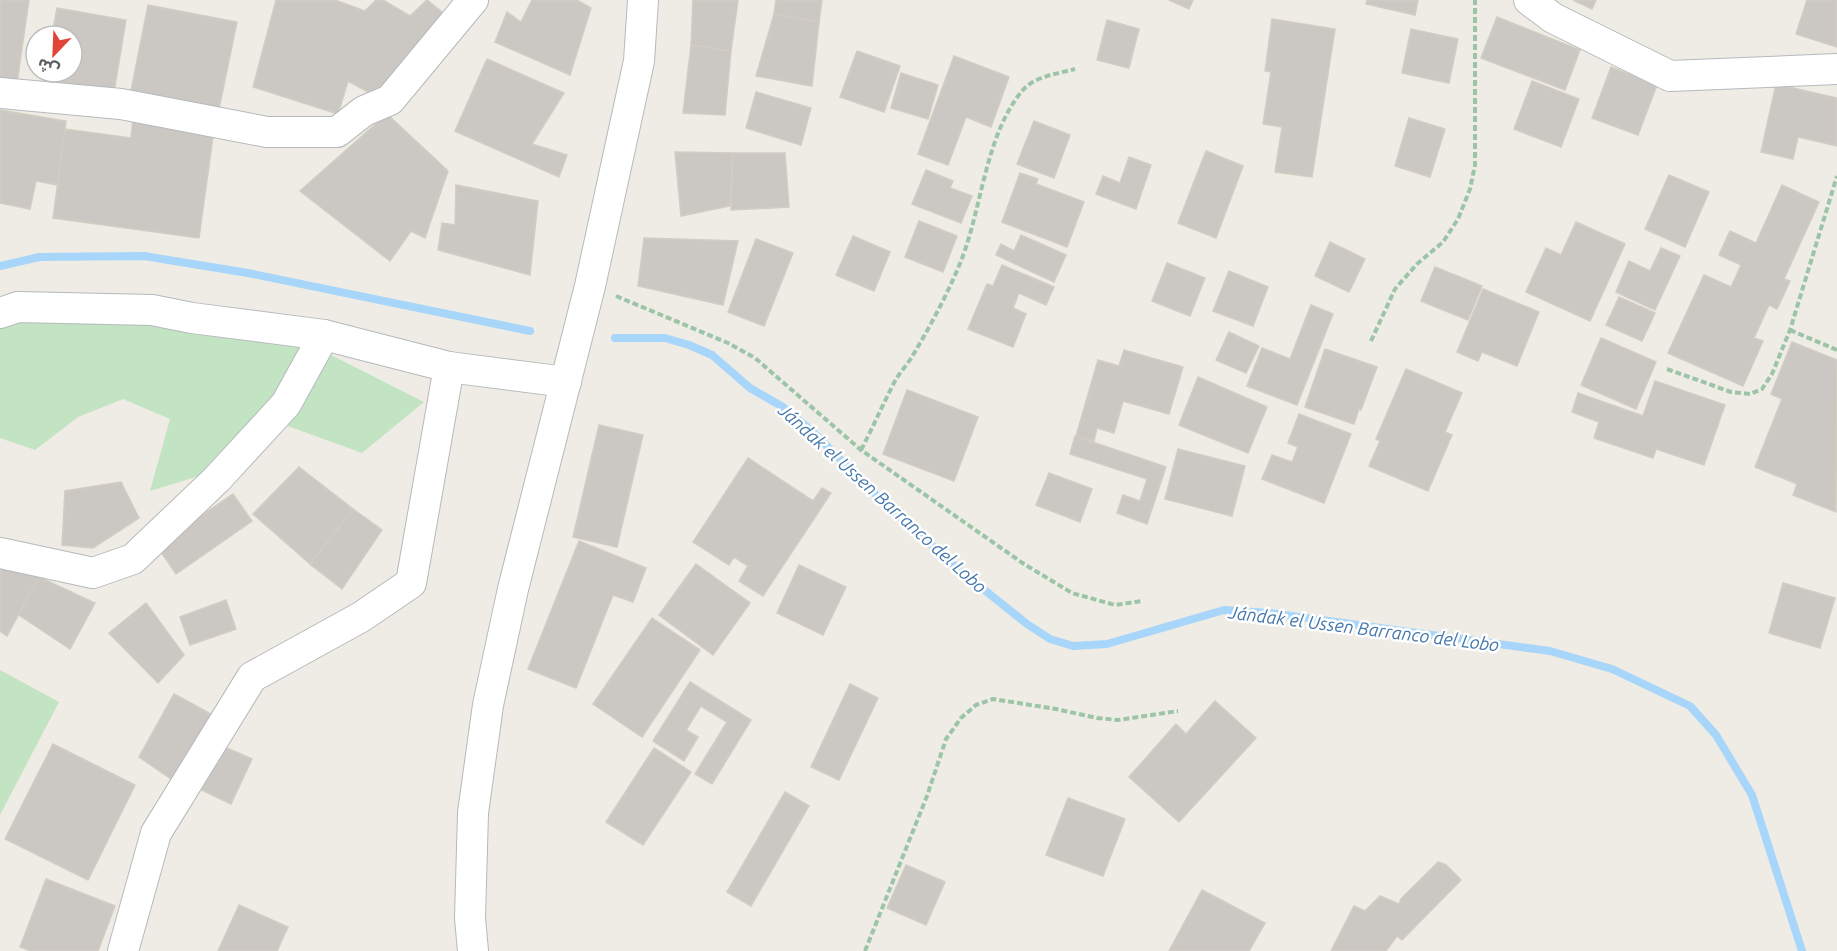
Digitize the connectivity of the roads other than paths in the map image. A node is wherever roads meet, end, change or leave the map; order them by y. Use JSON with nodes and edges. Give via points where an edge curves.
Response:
{"nodes":[{"id":1,"x":473,"y":0,"type":"edge"},
{"id":2,"x":643,"y":0,"type":"edge"},
{"id":3,"x":1529,"y":0,"type":"edge"},
{"id":4,"x":1837,"y":69,"type":"edge"},
{"id":5,"x":0,"y":93,"type":"edge"},
{"id":6,"x":0,"y":313,"type":"edge"},
{"id":7,"x":324,"y":335,"type":"junction"},
{"id":8,"x":449,"y":368,"type":"junction"},
{"id":9,"x":566,"y":382,"type":"junction"},
{"id":10,"x":0,"y":553,"type":"edge"},
{"id":11,"x":123,"y":951,"type":"edge"},
{"id":12,"x":473,"y":951,"type":"edge"}],
"edges":[{"from":1,"to":5,"type":"street","via":[[390,100],[364,111],[337,132],[267,132],[121,104]]},
{"from":2,"to":9,"type":"street","via":[[639,61]]},
{"from":3,"to":4,"type":"street","via":[[1553,18],[1671,76]]},
{"from":6,"to":7,"type":"street","via":[[18,307],[152,310]]},
{"from":7,"to":8,"type":"street"},
{"from":7,"to":10,"type":"street","via":[[286,404],[133,560],[93,573]]},
{"from":8,"to":9,"type":"street"},
{"from":8,"to":11,"type":"street","via":[[411,583],[361,617],[252,677],[156,833]]},
{"from":9,"to":12,"type":"street","via":[[488,705],[473,813]]}]}
